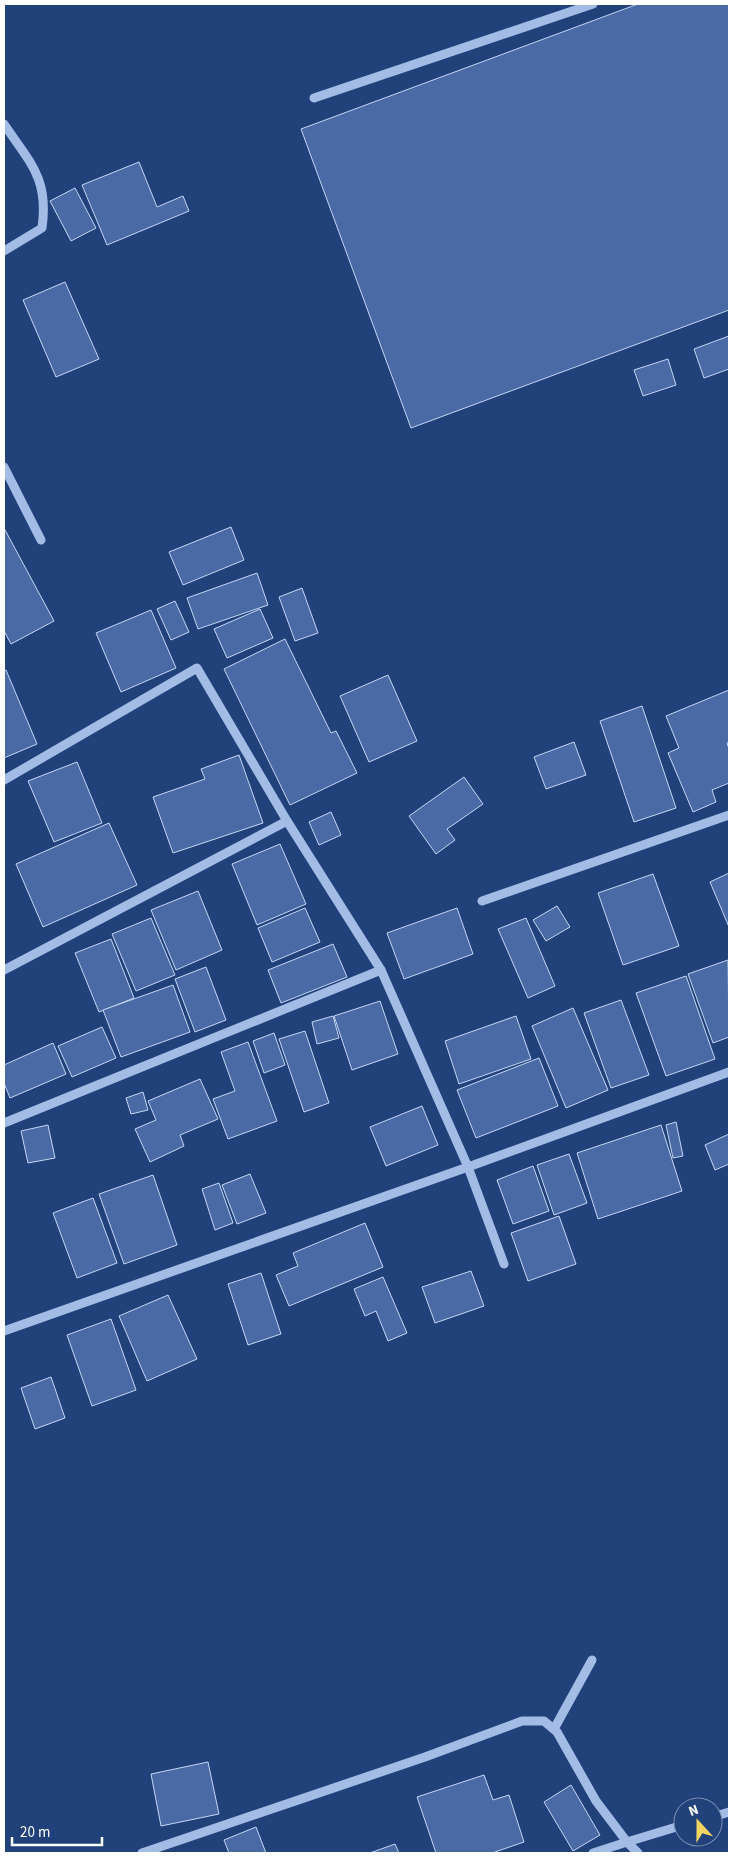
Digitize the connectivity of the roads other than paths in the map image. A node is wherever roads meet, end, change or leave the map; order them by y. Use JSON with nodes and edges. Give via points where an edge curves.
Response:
{"nodes":[{"id":1,"x":593,"y":4,"type":"edge"},
{"id":2,"x":314,"y":98,"type":"dead end"},
{"id":3,"x":4,"y":124,"type":"edge"},
{"id":4,"x":4,"y":250,"type":"edge"},
{"id":5,"x":4,"y":467,"type":"edge"},
{"id":6,"x":41,"y":540,"type":"dead end"},
{"id":7,"x":4,"y":780,"type":"edge"},
{"id":8,"x":729,"y":815,"type":"edge"},
{"id":9,"x":287,"y":821,"type":"junction"},
{"id":10,"x":482,"y":901,"type":"dead end"},
{"id":11,"x":4,"y":970,"type":"edge"},
{"id":12,"x":381,"y":970,"type":"junction"},
{"id":13,"x":729,"y":1072,"type":"edge"},
{"id":14,"x":4,"y":1123,"type":"edge"},
{"id":15,"x":468,"y":1167,"type":"junction"},
{"id":16,"x":504,"y":1264,"type":"dead end"},
{"id":17,"x":4,"y":1331,"type":"edge"},
{"id":18,"x":592,"y":1660,"type":"dead end"},
{"id":19,"x":554,"y":1729,"type":"junction"},
{"id":20,"x":673,"y":1828,"type":"edge"},
{"id":21,"x":627,"y":1842,"type":"junction"},
{"id":22,"x":142,"y":1853,"type":"edge"},
{"id":23,"x":593,"y":1853,"type":"edge"},
{"id":24,"x":638,"y":1853,"type":"edge"}],
"edges":[{"from":1,"to":2,"type":"street"},
{"from":3,"to":4,"type":"street","via":[[40,179],[45,207],[42,228]]},
{"from":5,"to":6,"type":"street"},
{"from":7,"to":9,"type":"street","via":[[197,668]]},
{"from":8,"to":10,"type":"street"},
{"from":9,"to":11,"type":"street"},
{"from":9,"to":12,"type":"street"},
{"from":12,"to":14,"type":"street"},
{"from":12,"to":15,"type":"street"},
{"from":13,"to":15,"type":"street"},
{"from":15,"to":16,"type":"street"},
{"from":15,"to":17,"type":"street"},
{"from":18,"to":19,"type":"street"},
{"from":19,"to":21,"type":"street","via":[[596,1801]]},
{"from":19,"to":22,"type":"street","via":[[544,1721],[522,1721]]},
{"from":20,"to":21,"type":"street"},
{"from":21,"to":23,"type":"street"},
{"from":21,"to":24,"type":"street"}]}
